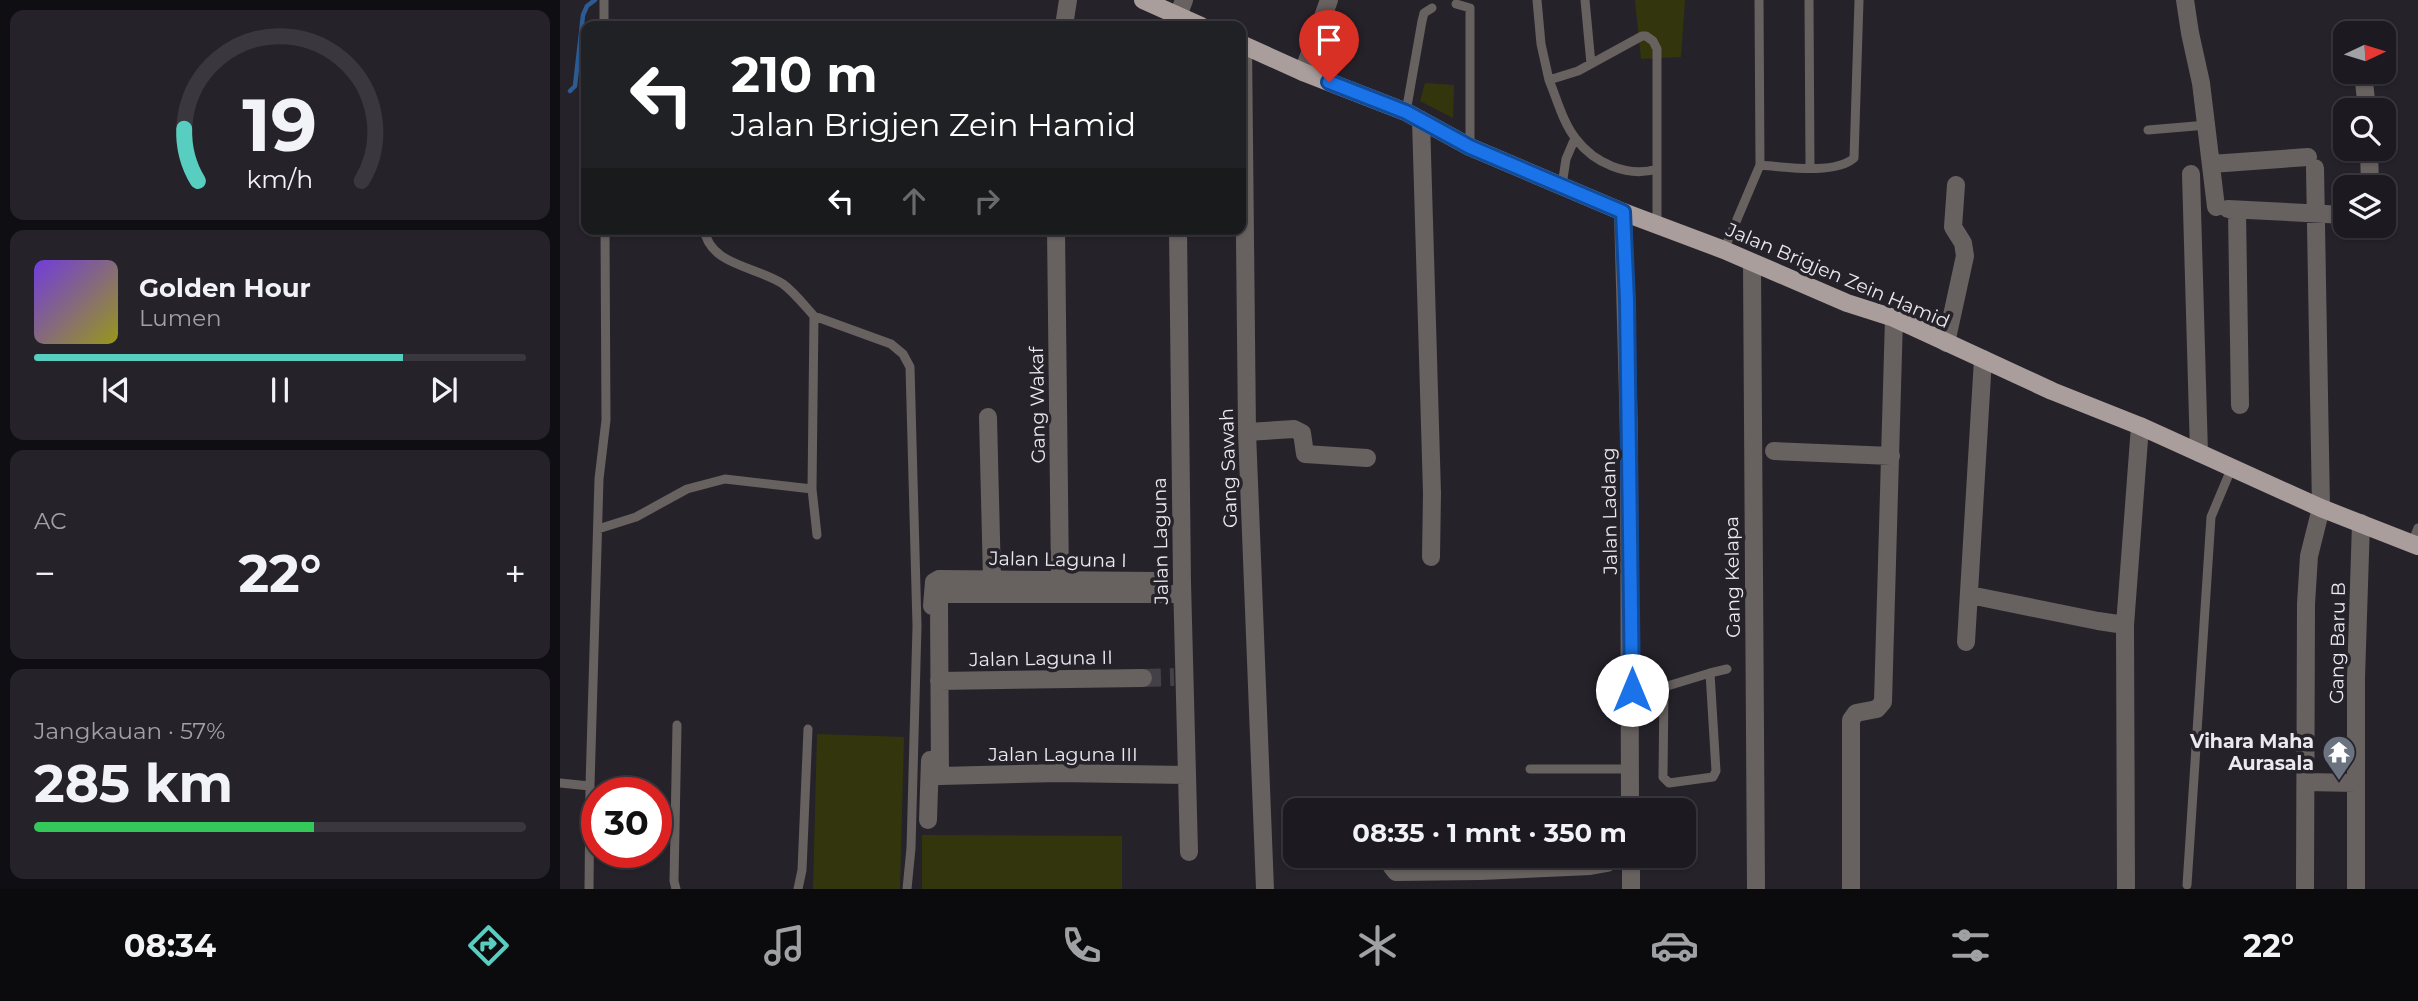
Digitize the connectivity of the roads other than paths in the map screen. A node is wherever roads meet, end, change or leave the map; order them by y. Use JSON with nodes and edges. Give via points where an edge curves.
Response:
{"nodes":[{"id":1,"x":604,"y":0,"type":"edge"},
{"id":2,"x":1068,"y":0,"type":"edge"},
{"id":3,"x":1143,"y":0,"type":"edge"},
{"id":4,"x":1329,"y":0,"type":"edge"},
{"id":5,"x":1537,"y":0,"type":"edge"},
{"id":6,"x":1585,"y":0,"type":"edge"},
{"id":7,"x":1759,"y":0,"type":"edge"},
{"id":8,"x":1809,"y":0,"type":"edge"},
{"id":9,"x":1859,"y":0,"type":"edge"},
{"id":10,"x":2185,"y":0,"type":"edge"},
{"id":11,"x":1456,"y":4,"type":"dead end"},
{"id":12,"x":1432,"y":8,"type":"dead end"},
{"id":13,"x":1188,"y":18,"type":"edge"},
{"id":14,"x":604,"y":21,"type":"edge"},
{"id":15,"x":1065,"y":21,"type":"edge"},
{"id":16,"x":1246,"y":46,"type":"edge"},
{"id":17,"x":1591,"y":64,"type":"junction"},
{"id":18,"x":1303,"y":72,"type":"junction"},
{"id":19,"x":1549,"y":80,"type":"junction"},
{"id":20,"x":1413,"y":116,"type":"junction"},
{"id":21,"x":2207,"y":125,"type":"junction"},
{"id":22,"x":2148,"y":130,"type":"dead end"},
{"id":23,"x":1575,"y":138,"type":"junction"},
{"id":24,"x":1470,"y":147,"type":"junction"},
{"id":25,"x":2211,"y":164,"type":"junction"},
{"id":26,"x":1760,"y":165,"type":"junction"},
{"id":27,"x":1810,"y":168,"type":"junction"},
{"id":28,"x":1657,"y":169,"type":"junction"},
{"id":29,"x":2191,"y":174,"type":"dead end"},
{"id":30,"x":1562,"y":184,"type":"junction"},
{"id":31,"x":1956,"y":185,"type":"dead end"},
{"id":32,"x":2216,"y":207,"type":"junction"},
{"id":33,"x":2193,"y":208,"type":"junction"},
{"id":34,"x":2237,"y":211,"type":"junction"},
{"id":35,"x":1623,"y":212,"type":"junction"},
{"id":36,"x":2317,"y":214,"type":"junction"},
{"id":37,"x":2333,"y":215,"type":"edge"},
{"id":38,"x":1657,"y":225,"type":"junction"},
{"id":39,"x":605,"y":235,"type":"edge"},
{"id":40,"x":706,"y":235,"type":"edge"},
{"id":41,"x":1056,"y":235,"type":"edge"},
{"id":42,"x":1178,"y":235,"type":"edge"},
{"id":43,"x":1244,"y":235,"type":"edge"},
{"id":44,"x":1724,"y":250,"type":"junction"},
{"id":45,"x":1752,"y":264,"type":"junction"},
{"id":46,"x":814,"y":316,"type":"junction"},
{"id":47,"x":1894,"y":318,"type":"junction"},
{"id":48,"x":1946,"y":343,"type":"junction"},
{"id":49,"x":1983,"y":359,"type":"junction"},
{"id":50,"x":2239,"y":405,"type":"dead end"},
{"id":51,"x":988,"y":417,"type":"dead end"},
{"id":52,"x":2140,"y":426,"type":"junction"},
{"id":53,"x":1247,"y":432,"type":"junction"},
{"id":54,"x":1774,"y":451,"type":"dead end"},
{"id":55,"x":2199,"y":453,"type":"junction"},
{"id":56,"x":1891,"y":456,"type":"junction"},
{"id":57,"x":1367,"y":458,"type":"dead end"},
{"id":58,"x":2232,"y":467,"type":"junction"},
{"id":59,"x":813,"y":489,"type":"junction"},
{"id":60,"x":2321,"y":508,"type":"junction"},
{"id":61,"x":2361,"y":523,"type":"junction"},
{"id":62,"x":598,"y":529,"type":"junction"},
{"id":63,"x":817,"y":535,"type":"dead end"},
{"id":64,"x":2416,"y":539,"type":"edge"},
{"id":65,"x":1431,"y":556,"type":"dead end"},
{"id":66,"x":992,"y":579,"type":"junction"},
{"id":67,"x":1060,"y":580,"type":"junction"},
{"id":68,"x":1182,"y":588,"type":"junction"},
{"id":69,"x":1970,"y":595,"type":"junction"},
{"id":70,"x":2125,"y":625,"type":"junction"},
{"id":71,"x":1966,"y":642,"type":"dead end"},
{"id":72,"x":1727,"y":669,"type":"dead end"},
{"id":73,"x":1710,"y":673,"type":"junction"},
{"id":74,"x":1143,"y":678,"type":"tunnel mouth"},
{"id":75,"x":939,"y":681,"type":"junction"},
{"id":76,"x":1664,"y":687,"type":"junction"},
{"id":77,"x":1632,"y":690,"type":"junction"},
{"id":78,"x":677,"y":724,"type":"dead end"},
{"id":79,"x":808,"y":729,"type":"dead end"},
{"id":80,"x":1530,"y":769,"type":"dead end"},
{"id":81,"x":1630,"y":769,"type":"junction"},
{"id":82,"x":1187,"y":775,"type":"junction"},
{"id":83,"x":590,"y":777,"type":"edge"},
{"id":84,"x":2306,"y":782,"type":"junction"},
{"id":85,"x":560,"y":783,"type":"edge"},
{"id":86,"x":2356,"y":783,"type":"junction"},
{"id":87,"x":581,"y":785,"type":"edge"},
{"id":88,"x":1630,"y":798,"type":"edge"},
{"id":89,"x":928,"y":820,"type":"dead end"},
{"id":90,"x":1189,"y":852,"type":"dead end"},
{"id":91,"x":589,"y":868,"type":"edge"},
{"id":92,"x":1627,"y":868,"type":"edge"},
{"id":93,"x":2187,"y":885,"type":"dead end"},
{"id":94,"x":589,"y":889,"type":"edge"},
{"id":95,"x":676,"y":889,"type":"edge"},
{"id":96,"x":799,"y":889,"type":"edge"},
{"id":97,"x":907,"y":889,"type":"edge"},
{"id":98,"x":1265,"y":889,"type":"edge"},
{"id":99,"x":1631,"y":889,"type":"edge"},
{"id":100,"x":1756,"y":889,"type":"edge"},
{"id":101,"x":1851,"y":889,"type":"edge"},
{"id":102,"x":2126,"y":889,"type":"edge"},
{"id":103,"x":2305,"y":889,"type":"edge"},
{"id":104,"x":2356,"y":889,"type":"edge"}],
"edges":[{"from":1,"to":14,"type":"lane"},
{"from":2,"to":15,"type":"street"},
{"from":3,"to":13,"type":"main road"},
{"from":4,"to":18,"type":"street"},
{"from":5,"to":19,"type":"lane"},
{"from":6,"to":17,"type":"lane"},
{"from":7,"to":26,"type":"lane"},
{"from":8,"to":27,"type":"lane"},
{"from":9,"to":27,"type":"lane","via":[[1854,158],[1846,165]]},
{"from":10,"to":21,"type":"street"},
{"from":11,"to":24,"type":"lane","via":[[1470,9]]},
{"from":12,"to":20,"type":"lane","via":[[1422,21]]},
{"from":16,"to":18,"type":"main road","name":"Jalan Brigjen Zein Hamid"},
{"from":17,"to":19,"type":"lane"},
{"from":17,"to":28,"type":"lane","via":[[1642,36],[1656,45]]},
{"from":18,"to":20,"type":"main road","name":"Jalan Brigjen Zein Hamid"},
{"from":19,"to":23,"type":"lane"},
{"from":20,"to":24,"type":"main road","name":"Jalan Brigjen Zein Hamid"},
{"from":20,"to":65,"type":"street","via":[[1432,493]]},
{"from":21,"to":22,"type":"lane"},
{"from":21,"to":25,"type":"street"},
{"from":23,"to":28,"type":"lane","via":[[1610,166],[1635,172]]},
{"from":23,"to":30,"type":"lane"},
{"from":24,"to":30,"type":"main road","name":"Jalan Brigjen Zein Hamid"},
{"from":25,"to":32,"type":"street"},
{"from":25,"to":36,"type":"street","via":[[2312,162]]},
{"from":26,"to":27,"type":"lane"},
{"from":26,"to":44,"type":"lane"},
{"from":28,"to":38,"type":"lane"},
{"from":29,"to":33,"type":"street"},
{"from":30,"to":35,"type":"main road","name":"Jalan Brigjen Zein Hamid"},
{"from":31,"to":48,"type":"street","via":[[1953,227],[1965,256]]},
{"from":32,"to":33,"type":"street"},
{"from":32,"to":34,"type":"street"},
{"from":33,"to":55,"type":"street"},
{"from":34,"to":36,"type":"street"},
{"from":34,"to":50,"type":"street"},
{"from":35,"to":38,"type":"main road","name":"Jalan Brigjen Zein Hamid"},
{"from":35,"to":77,"type":"street","name":"Jalan Ladang"},
{"from":36,"to":37,"type":"street"},
{"from":36,"to":60,"type":"street"},
{"from":38,"to":44,"type":"main road","name":"Jalan Brigjen Zein Hamid"},
{"from":39,"to":62,"type":"lane","via":[[606,420]]},
{"from":40,"to":46,"type":"lane","via":[[711,248],[722,257],[784,285]]},
{"from":41,"to":67,"type":"street","name":"Gang Wakaf"},
{"from":42,"to":68,"type":"street","name":"Jalan Laguna"},
{"from":43,"to":53,"type":"street","name":"Gang Sawah"},
{"from":44,"to":45,"type":"main road","name":"Jalan Brigjen Zein Hamid"},
{"from":45,"to":47,"type":"main road","name":"Jalan Brigjen Zein Hamid"},
{"from":45,"to":100,"type":"street","name":"Gang Kelapa"},
{"from":46,"to":59,"type":"lane"},
{"from":46,"to":97,"type":"lane","via":[[891,344],[910,367],[917,626]]},
{"from":47,"to":48,"type":"main road","name":"Jalan Brigjen Zein Hamid"},
{"from":47,"to":56,"type":"street"},
{"from":48,"to":49,"type":"main road","name":"Jalan Brigjen Zein Hamid"},
{"from":49,"to":52,"type":"main road","name":"Jalan Brigjen Zein Hamid"},
{"from":49,"to":69,"type":"street"},
{"from":51,"to":66,"type":"street"},
{"from":52,"to":55,"type":"main road","name":"Jalan Brigjen Zein Hamid"},
{"from":52,"to":70,"type":"street"},
{"from":53,"to":57,"type":"street","via":[[1294,429],[1301,433],[1305,454]]},
{"from":53,"to":98,"type":"street","name":"Gang Sawah"},
{"from":54,"to":56,"type":"street"},
{"from":55,"to":58,"type":"main road","name":"Jalan Brigjen Zein Hamid"},
{"from":56,"to":101,"type":"street","via":[[1882,702],[1877,709],[1856,713],[1851,720]]},
{"from":58,"to":60,"type":"main road","name":"Jalan Brigjen Zein Hamid"},
{"from":58,"to":93,"type":"lane","via":[[2210,528]]},
{"from":59,"to":62,"type":"lane","via":[[726,479],[687,489],[636,517]]},
{"from":59,"to":63,"type":"lane"},
{"from":60,"to":61,"type":"main road","name":"Jalan Brigjen Zein Hamid"},
{"from":60,"to":84,"type":"street","via":[[2307,583]]},
{"from":61,"to":64,"type":"main road","name":"Jalan Brigjen Zein Hamid"},
{"from":61,"to":86,"type":"street","name":"Gang Baru B"},
{"from":62,"to":83,"type":"lane"},
{"from":66,"to":67,"type":"street","name":"Jalan Laguna I"},
{"from":66,"to":89,"type":"street","name":"Jalan Laguna I","via":[[934,582]]},
{"from":67,"to":68,"type":"street","name":"Jalan Laguna I"},
{"from":68,"to":75,"type":"street","via":[[942,594]]},
{"from":68,"to":82,"type":"street","name":"Jalan Laguna","via":[[1179,678]]},
{"from":69,"to":70,"type":"street"},
{"from":69,"to":71,"type":"street"},
{"from":70,"to":102,"type":"street"},
{"from":72,"to":73,"type":"lane"},
{"from":73,"to":76,"type":"lane"},
{"from":73,"to":76,"type":"lane","via":[[1716,771],[1707,779],[1669,783],[1663,777]]},
{"from":74,"to":75,"type":"street","name":"Jalan Laguna II"},
{"from":75,"to":82,"type":"street","name":"Jalan Laguna III","via":[[940,776]]},
{"from":76,"to":77,"type":"lane"},
{"from":77,"to":81,"type":"street","name":"Jalan Ladang"},
{"from":78,"to":95,"type":"lane"},
{"from":79,"to":96,"type":"lane"},
{"from":80,"to":81,"type":"lane"},
{"from":81,"to":88,"type":"street","name":"Jalan Ladang"},
{"from":82,"to":90,"type":"street","name":"Jalan Laguna"},
{"from":84,"to":86,"type":"street"},
{"from":84,"to":103,"type":"street"},
{"from":85,"to":87,"type":"lane"},
{"from":86,"to":104,"type":"street","name":"Gang Baru B"},
{"from":91,"to":94,"type":"lane"},
{"from":92,"to":99,"type":"street"}]}
